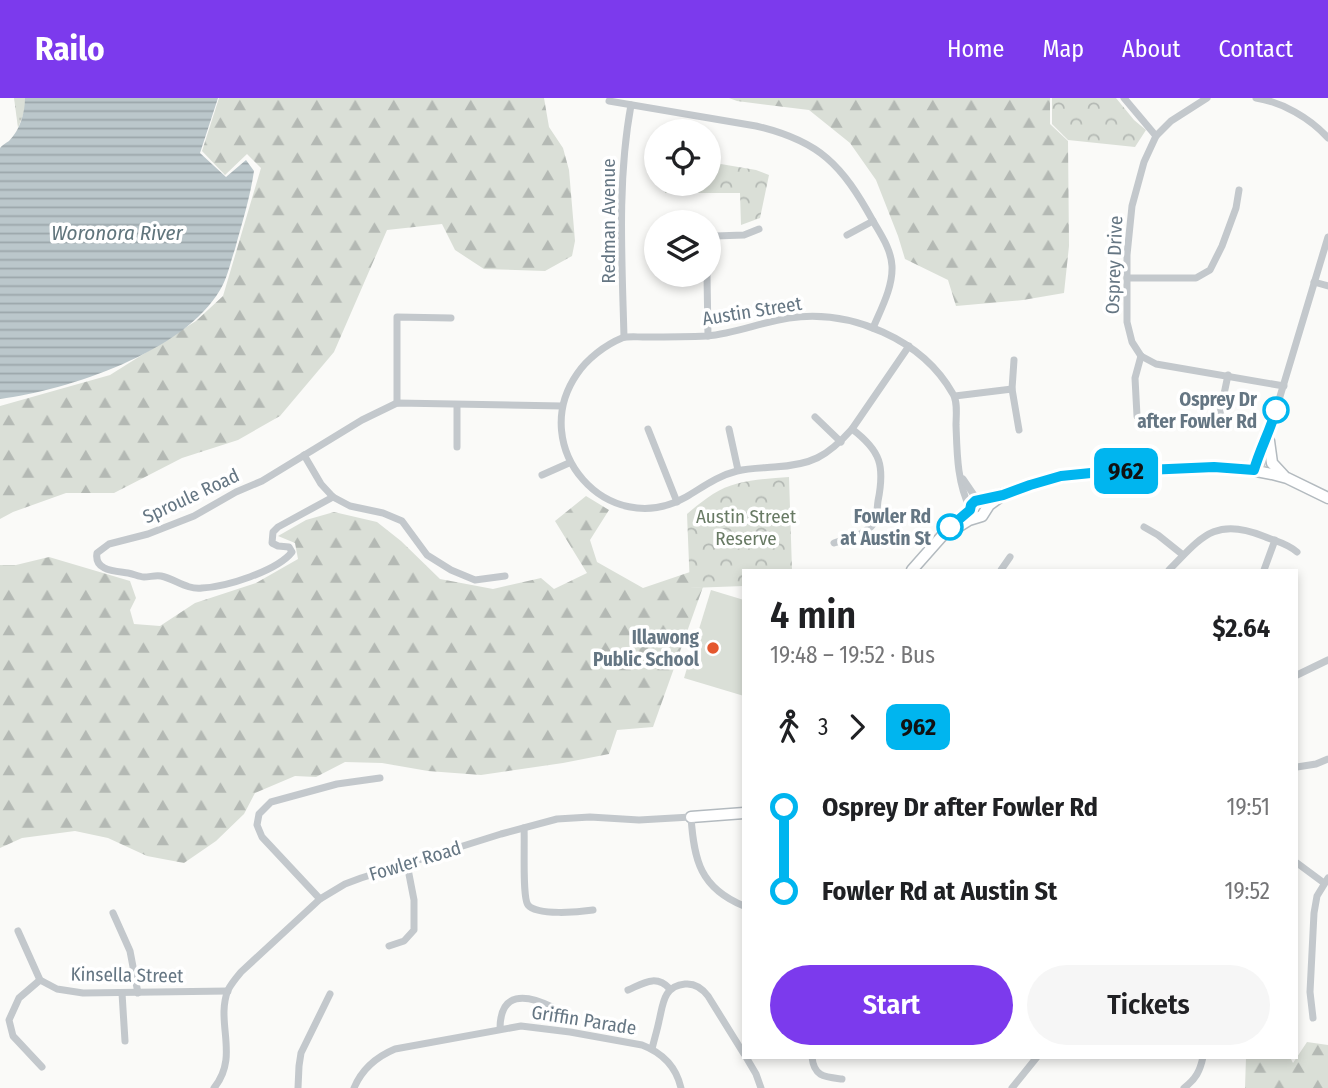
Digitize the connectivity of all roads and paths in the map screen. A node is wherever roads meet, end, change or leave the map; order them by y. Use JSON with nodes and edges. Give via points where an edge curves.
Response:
{"nodes":[{"id":1,"x":1124,"y":98,"type":"edge"},
{"id":2,"x":1207,"y":98,"type":"edge"},
{"id":3,"x":1256,"y":98,"type":"edge"},
{"id":4,"x":1272,"y":99,"type":"edge"},
{"id":5,"x":609,"y":101,"type":"dead end"},
{"id":6,"x":631,"y":105,"type":"junction"},
{"id":7,"x":1156,"y":136,"type":"junction"},
{"id":8,"x":1328,"y":138,"type":"edge"},
{"id":9,"x":1239,"y":190,"type":"dead end"},
{"id":10,"x":873,"y":221,"type":"junction"},
{"id":11,"x":759,"y":229,"type":"dead end"},
{"id":12,"x":847,"y":235,"type":"dead end"},
{"id":13,"x":721,"y":236,"type":"edge"},
{"id":14,"x":1328,"y":237,"type":"edge"},
{"id":15,"x":1127,"y":278,"type":"junction"},
{"id":16,"x":1314,"y":282,"type":"junction"},
{"id":17,"x":1328,"y":286,"type":"edge"},
{"id":18,"x":707,"y":287,"type":"edge"},
{"id":19,"x":451,"y":318,"type":"dead end"},
{"id":20,"x":873,"y":328,"type":"junction"},
{"id":21,"x":708,"y":336,"type":"junction"},
{"id":22,"x":624,"y":337,"type":"junction"},
{"id":23,"x":909,"y":346,"type":"junction"},
{"id":24,"x":1141,"y":356,"type":"junction"},
{"id":25,"x":1014,"y":360,"type":"dead end"},
{"id":26,"x":1228,"y":376,"type":"junction"},
{"id":27,"x":1283,"y":386,"type":"junction"},
{"id":28,"x":1012,"y":389,"type":"junction"},
{"id":29,"x":955,"y":396,"type":"junction"},
{"id":30,"x":397,"y":403,"type":"junction"},
{"id":31,"x":457,"y":405,"type":"junction"},
{"id":32,"x":562,"y":406,"type":"junction"},
{"id":33,"x":815,"y":416,"type":"dead end"},
{"id":34,"x":1137,"y":416,"type":"dead end"},
{"id":35,"x":1219,"y":418,"type":"dead end"},
{"id":36,"x":648,"y":429,"type":"dead end"},
{"id":37,"x":729,"y":429,"type":"dead end"},
{"id":38,"x":852,"y":429,"type":"junction"},
{"id":39,"x":1019,"y":430,"type":"dead end"},
{"id":40,"x":1269,"y":437,"type":"junction"},
{"id":41,"x":841,"y":442,"type":"junction"},
{"id":42,"x":457,"y":447,"type":"dead end"},
{"id":43,"x":304,"y":455,"type":"junction"},
{"id":44,"x":569,"y":463,"type":"junction"},
{"id":45,"x":738,"y":470,"type":"junction"},
{"id":46,"x":1257,"y":470,"type":"junction"},
{"id":47,"x":542,"y":475,"type":"dead end"},
{"id":48,"x":961,"y":475,"type":"junction"},
{"id":49,"x":1287,"y":478,"type":"junction"},
{"id":50,"x":1003,"y":495,"type":"junction"},
{"id":51,"x":334,"y":497,"type":"junction"},
{"id":52,"x":1328,"y":498,"type":"edge"},
{"id":53,"x":979,"y":501,"type":"junction"},
{"id":54,"x":677,"y":502,"type":"junction"},
{"id":55,"x":976,"y":512,"type":"junction"},
{"id":56,"x":1144,"y":527,"type":"dead end"},
{"id":57,"x":1275,"y":540,"type":"junction"},
{"id":58,"x":834,"y":543,"type":"dead end"},
{"id":59,"x":1297,"y":552,"type":"dead end"},
{"id":60,"x":1183,"y":555,"type":"junction"},
{"id":61,"x":1010,"y":556,"type":"dead end"},
{"id":62,"x":913,"y":569,"type":"edge"},
{"id":63,"x":1002,"y":569,"type":"edge"},
{"id":64,"x":1170,"y":569,"type":"edge"},
{"id":65,"x":1264,"y":569,"type":"edge"},
{"id":66,"x":505,"y":576,"type":"dead end"},
{"id":67,"x":1328,"y":660,"type":"edge"},
{"id":68,"x":1298,"y":675,"type":"edge"},
{"id":69,"x":1328,"y":759,"type":"edge"},
{"id":70,"x":1298,"y":767,"type":"edge"},
{"id":71,"x":380,"y":778,"type":"dead end"},
{"id":72,"x":742,"y":813,"type":"edge"},
{"id":73,"x":691,"y":817,"type":"junction"},
{"id":74,"x":524,"y":828,"type":"junction"},
{"id":75,"x":407,"y":863,"type":"junction"},
{"id":76,"x":1298,"y":864,"type":"edge"},
{"id":77,"x":1326,"y":881,"type":"edge"},
{"id":78,"x":320,"y":899,"type":"junction"},
{"id":79,"x":742,"y":905,"type":"edge"},
{"id":80,"x":593,"y":910,"type":"dead end"},
{"id":81,"x":113,"y":913,"type":"dead end"},
{"id":82,"x":18,"y":931,"type":"dead end"},
{"id":83,"x":389,"y":946,"type":"dead end"},
{"id":84,"x":40,"y":980,"type":"junction"},
{"id":85,"x":670,"y":989,"type":"junction"},
{"id":86,"x":628,"y":990,"type":"dead end"},
{"id":87,"x":228,"y":991,"type":"junction"},
{"id":88,"x":122,"y":993,"type":"junction"},
{"id":89,"x":138,"y":993,"type":"junction"},
{"id":90,"x":330,"y":994,"type":"dead end"},
{"id":91,"x":552,"y":1007,"type":"dead end"},
{"id":92,"x":1313,"y":1018,"type":"dead end"},
{"id":93,"x":500,"y":1030,"type":"junction"},
{"id":94,"x":125,"y":1041,"type":"dead end"},
{"id":95,"x":652,"y":1049,"type":"junction"},
{"id":96,"x":742,"y":1050,"type":"edge"},
{"id":97,"x":747,"y":1059,"type":"edge"},
{"id":98,"x":812,"y":1059,"type":"edge"},
{"id":99,"x":1035,"y":1059,"type":"edge"},
{"id":100,"x":1202,"y":1059,"type":"edge"},
{"id":101,"x":42,"y":1067,"type":"dead end"},
{"id":102,"x":842,"y":1079,"type":"dead end"},
{"id":103,"x":214,"y":1088,"type":"edge"},
{"id":104,"x":298,"y":1088,"type":"edge"},
{"id":105,"x":354,"y":1088,"type":"edge"},
{"id":106,"x":681,"y":1088,"type":"edge"},
{"id":107,"x":761,"y":1088,"type":"edge"},
{"id":108,"x":1012,"y":1088,"type":"edge"},
{"id":109,"x":1184,"y":1088,"type":"edge"}],
"edges":[{"from":1,"to":7,"type":"street"},
{"from":2,"to":7,"type":"street","name":"Osprey Drive"},
{"from":3,"to":4,"type":"street"},
{"from":4,"to":8,"type":"street","via":[[1310,121]]},
{"from":5,"to":6,"type":"street"},
{"from":6,"to":10,"type":"street","via":[[756,126],[800,140],[836,166],[858,192]]},
{"from":6,"to":22,"type":"street","name":"Redman Avenue","via":[[622,181]]},
{"from":7,"to":15,"type":"street","name":"Osprey Drive","via":[[1132,206]]},
{"from":9,"to":15,"type":"street","via":[[1210,270],[1196,278]]},
{"from":10,"to":12,"type":"street"},
{"from":10,"to":20,"type":"street","via":[[887,245],[892,267],[891,282]]},
{"from":11,"to":13,"type":"street"},
{"from":14,"to":16,"type":"street"},
{"from":15,"to":24,"type":"street","name":"Osprey Drive","via":[[1127,323]]},
{"from":16,"to":17,"type":"street"},
{"from":16,"to":27,"type":"street"},
{"from":18,"to":21,"type":"street"},
{"from":19,"to":30,"type":"street","via":[[397,317]]},
{"from":20,"to":21,"type":"street","name":"Austin Street","via":[[844,319],[792,317]]},
{"from":20,"to":23,"type":"street","name":"Austin Street"},
{"from":21,"to":22,"type":"street","name":"Austin Street"},
{"from":22,"to":32,"type":"street","via":[[577,373]]},
{"from":23,"to":29,"type":"street","name":"Austin Street","via":[[935,369]]},
{"from":23,"to":38,"type":"street"},
{"from":24,"to":26,"type":"street","via":[[1156,364]]},
{"from":24,"to":34,"type":"street","via":[[1135,378]]},
{"from":25,"to":28,"type":"street"},
{"from":26,"to":27,"type":"street"},
{"from":26,"to":35,"type":"street"},
{"from":27,"to":40,"type":"street"},
{"from":28,"to":29,"type":"street"},
{"from":28,"to":39,"type":"street"},
{"from":29,"to":48,"type":"street"},
{"from":30,"to":31,"type":"street","name":"Sproule Road"},
{"from":30,"to":43,"type":"street","name":"Sproule Road"},
{"from":31,"to":32,"type":"street","name":"Sproule Road"},
{"from":31,"to":42,"type":"street"},
{"from":32,"to":44,"type":"street","via":[[562,437]]},
{"from":33,"to":41,"type":"street"},
{"from":36,"to":54,"type":"street"},
{"from":37,"to":45,"type":"street"},
{"from":38,"to":41,"type":"street"},
{"from":38,"to":58,"type":"street","via":[[867,440],[878,457],[882,481],[875,523]]},
{"from":40,"to":46,"type":"street"},
{"from":40,"to":49,"type":"street","via":[[1272,463]]},
{"from":41,"to":45,"type":"street","via":[[804,464]]},
{"from":43,"to":51,"type":"street"},
{"from":43,"to":51,"type":"street","name":"Sproule Road","via":[[194,516],[109,544],[97,553],[97,562],[110,570],[162,577],[193,588],[249,577],[292,552],[272,543],[278,527]]},
{"from":44,"to":47,"type":"street"},
{"from":44,"to":54,"type":"street","via":[[607,500],[637,508]]},
{"from":45,"to":54,"type":"street"},
{"from":46,"to":49,"type":"street"},
{"from":46,"to":50,"type":"street","via":[[1214,467],[1091,472]]},
{"from":48,"to":53,"type":"street"},
{"from":48,"to":55,"type":"street","via":[[963,492]]},
{"from":49,"to":52,"type":"street"},
{"from":50,"to":53,"type":"street"},
{"from":50,"to":55,"type":"street"},
{"from":51,"to":66,"type":"street","via":[[402,521],[427,555],[451,570],[475,580]]},
{"from":53,"to":55,"type":"street","via":[[985,505]]},
{"from":55,"to":62,"type":"street","via":[[944,534]]},
{"from":56,"to":60,"type":"street"},
{"from":57,"to":59,"type":"street"},
{"from":57,"to":60,"type":"street","via":[[1242,529],[1219,530],[1201,538]]},
{"from":57,"to":65,"type":"street"},
{"from":60,"to":64,"type":"street"},
{"from":61,"to":63,"type":"street"},
{"from":67,"to":68,"type":"street"},
{"from":69,"to":70,"type":"street"},
{"from":71,"to":78,"type":"street","via":[[271,802],[259,814],[262,837]]},
{"from":72,"to":73,"type":"street","name":"Fowler Road"},
{"from":73,"to":74,"type":"street","name":"Fowler Road","via":[[568,818]]},
{"from":73,"to":79,"type":"street","via":[[694,849],[703,873],[718,891]]},
{"from":74,"to":75,"type":"street","name":"Fowler Road"},
{"from":74,"to":80,"type":"street","via":[[524,896],[530,908]]},
{"from":75,"to":78,"type":"street","name":"Fowler Road","via":[[345,884]]},
{"from":75,"to":83,"type":"street","via":[[414,930],[404,941]]},
{"from":76,"to":77,"type":"street"},
{"from":77,"to":92,"type":"street","via":[[1314,913]]},
{"from":78,"to":87,"type":"street","name":"Fowler Road","via":[[241,972]]},
{"from":81,"to":89,"type":"street","via":[[130,951]]},
{"from":82,"to":84,"type":"street"},
{"from":84,"to":88,"type":"street","name":"Kinsella Street","via":[[57,989]]},
{"from":84,"to":101,"type":"street","via":[[19,998],[9,1020],[13,1036]]},
{"from":85,"to":86,"type":"street","via":[[651,981]]},
{"from":85,"to":95,"type":"street","via":[[661,1005]]},
{"from":85,"to":96,"type":"street","via":[[690,984],[705,991]]},
{"from":87,"to":89,"type":"street","name":"Kinsella Street"},
{"from":87,"to":103,"type":"street","via":[[227,1057]]},
{"from":88,"to":89,"type":"street","name":"Kinsella Street"},
{"from":88,"to":94,"type":"street"},
{"from":90,"to":104,"type":"street","via":[[301,1053]]},
{"from":91,"to":93,"type":"street","via":[[527,997],[518,999],[502,1011]]},
{"from":93,"to":95,"type":"street","name":"Griffin Parade","via":[[529,1026]]},
{"from":93,"to":105,"type":"street","name":"Griffin Parade","via":[[389,1052],[366,1068]]},
{"from":95,"to":106,"type":"street","name":"Griffin Parade","via":[[673,1066]]},
{"from":97,"to":107,"type":"street"},
{"from":98,"to":102,"type":"street","via":[[819,1073]]},
{"from":99,"to":108,"type":"street"},
{"from":100,"to":109,"type":"street","via":[[1199,1072]]}]}
